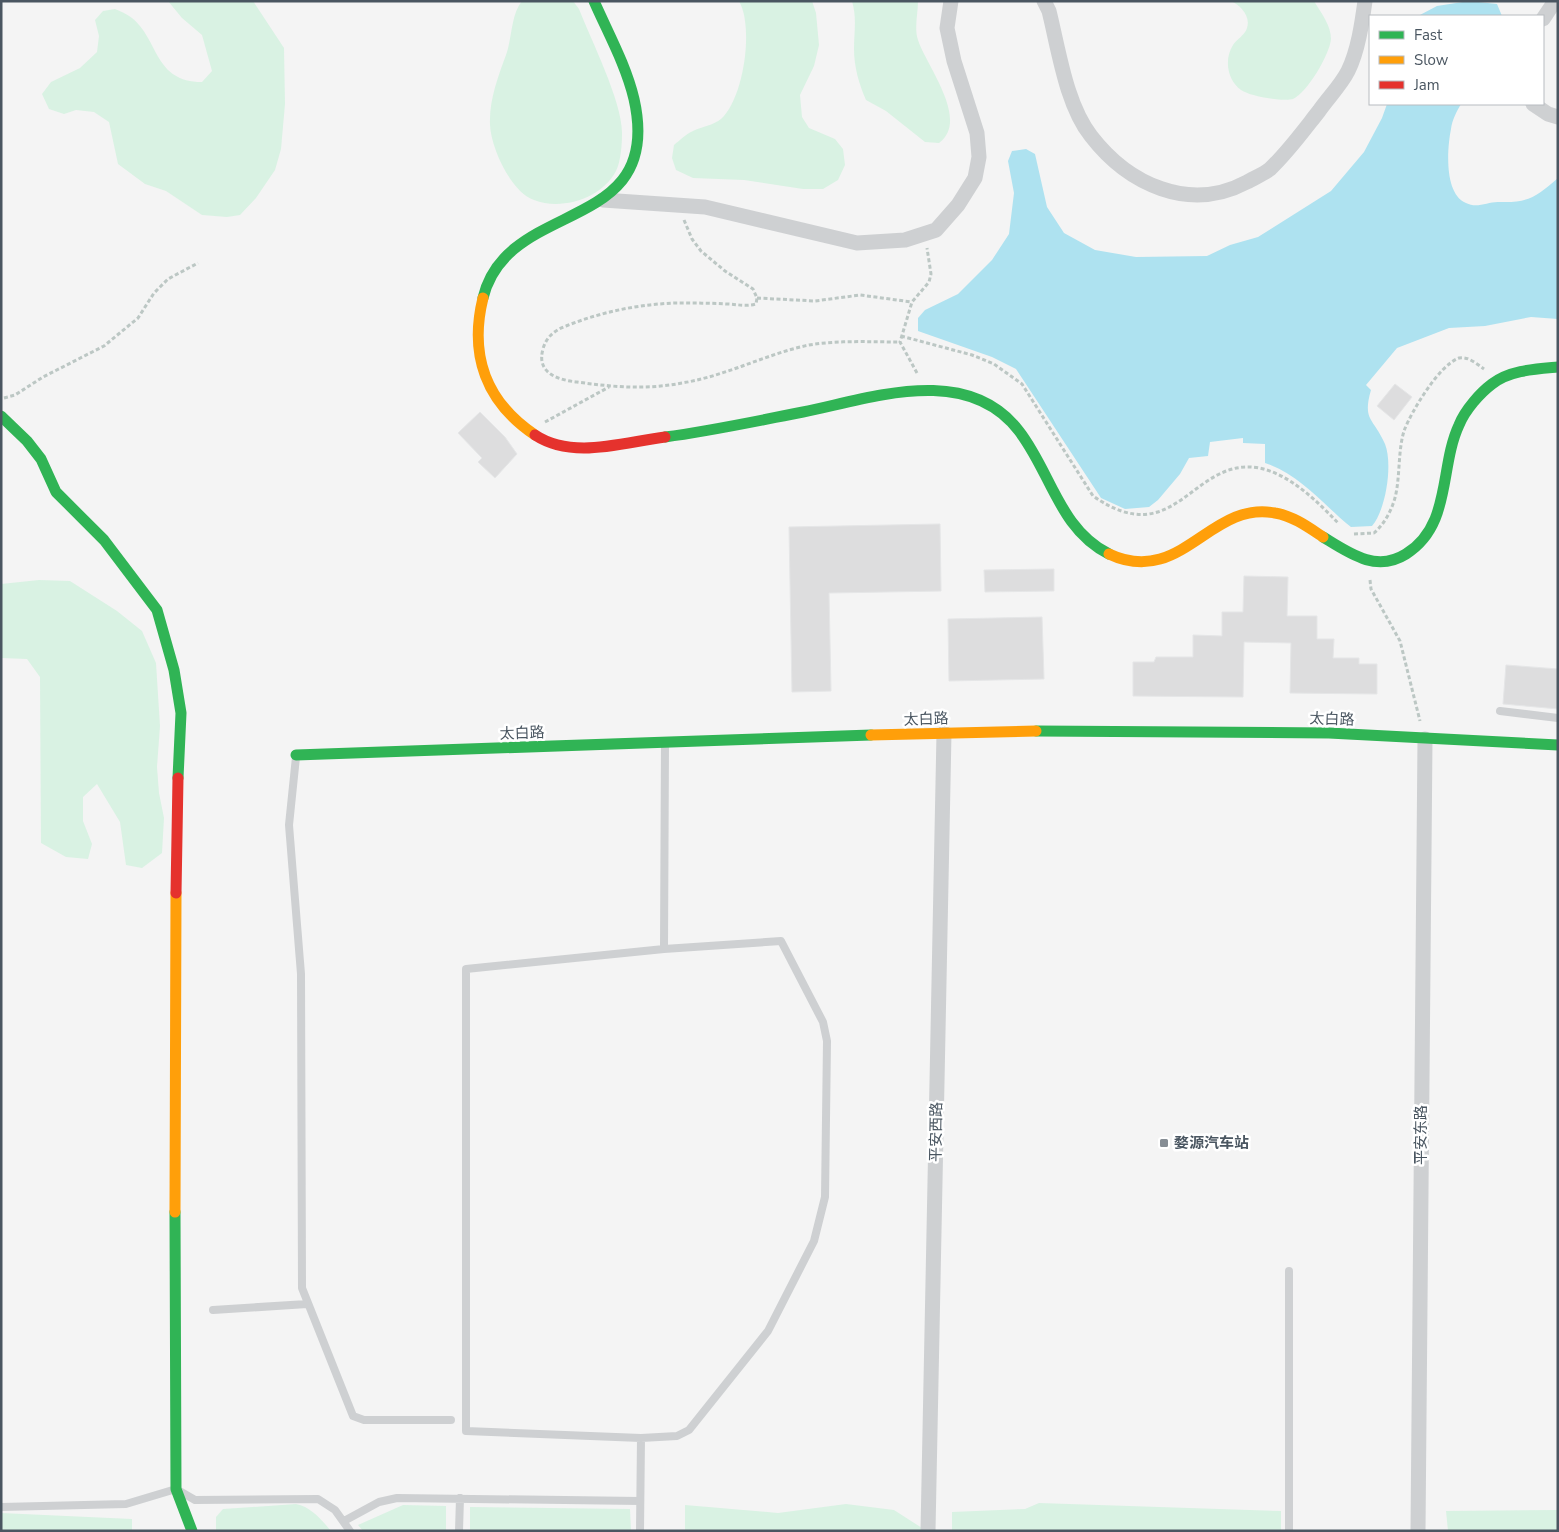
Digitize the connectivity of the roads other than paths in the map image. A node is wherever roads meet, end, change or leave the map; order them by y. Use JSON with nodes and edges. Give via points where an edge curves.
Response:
{"nodes":[{"id":1,"x":594,"y":1,"type":"edge"},
{"id":2,"x":951,"y":1,"type":"edge"},
{"id":3,"x":1044,"y":1,"type":"edge"},
{"id":4,"x":1365,"y":1,"type":"edge"},
{"id":5,"x":1555,"y":1,"type":"edge"},
{"id":6,"x":1544,"y":18,"type":"edge"},
{"id":7,"x":1534,"y":105,"type":"edge"},
{"id":8,"x":1558,"y":117,"type":"edge"},
{"id":9,"x":603,"y":200,"type":"junction"},
{"id":10,"x":1558,"y":367,"type":"edge"},
{"id":11,"x":1,"y":416,"type":"edge"},
{"id":12,"x":1500,"y":711,"type":"dead end"},
{"id":13,"x":1558,"y":718,"type":"edge"},
{"id":14,"x":944,"y":733,"type":"junction"},
{"id":15,"x":1424,"y":739,"type":"junction"},
{"id":16,"x":665,"y":744,"type":"junction"},
{"id":17,"x":1558,"y":746,"type":"edge"},
{"id":18,"x":296,"y":755,"type":"joint"},
{"id":19,"x":664,"y":949,"type":"junction"},
{"id":20,"x":1289,"y":1272,"type":"dead end"},
{"id":21,"x":307,"y":1304,"type":"junction"},
{"id":22,"x":213,"y":1310,"type":"dead end"},
{"id":23,"x":451,"y":1420,"type":"dead end"},
{"id":24,"x":641,"y":1438,"type":"junction"},
{"id":25,"x":176,"y":1489,"type":"junction"},
{"id":26,"x":460,"y":1498,"type":"junction"},
{"id":27,"x":640,"y":1501,"type":"junction"},
{"id":28,"x":1,"y":1507,"type":"edge"},
{"id":29,"x":344,"y":1521,"type":"junction"},
{"id":30,"x":192,"y":1531,"type":"edge"},
{"id":31,"x":350,"y":1531,"type":"edge"},
{"id":32,"x":459,"y":1531,"type":"edge"},
{"id":33,"x":640,"y":1531,"type":"edge"},
{"id":34,"x":928,"y":1531,"type":"edge"},
{"id":35,"x":1289,"y":1531,"type":"edge"},
{"id":36,"x":1418,"y":1531,"type":"edge"}],
"edges":[{"from":1,"to":9,"type":"street","via":[[633,96],[639,119],[639,141],[633,162],[624,178]]},
{"from":2,"to":9,"type":"street","via":[[947,28],[977,133],[979,157],[975,178],[958,205],[936,230],[905,240],[857,243],[731,212]]},
{"from":3,"to":4,"type":"street","via":[[1075,111],[1091,136],[1132,177],[1165,190],[1210,194],[1239,186],[1269,170],[1306,128],[1348,71],[1362,25]]},
{"from":5,"to":6,"type":"street"},
{"from":7,"to":8,"type":"street"},
{"from":9,"to":10,"type":"street","via":[[511,249],[496,267],[482,296],[479,334],[482,370],[489,391],[532,433],[545,442],[583,448],[702,433],[911,390],[943,391],[986,402],[1009,417],[1024,436],[1084,538],[1123,561],[1139,563],[1173,557],[1241,513],[1259,512],[1277,513],[1300,521],[1351,554],[1375,564],[1410,554],[1437,520],[1457,429],[1468,410],[1493,383],[1524,370]]},
{"from":11,"to":25,"type":"street","via":[[40,458],[56,492],[104,540],[157,610],[174,670],[180,713],[176,837]]},
{"from":12,"to":13,"type":"lane"},
{"from":14,"to":15,"type":"street","name":"太白路","via":[[1329,733]]},
{"from":14,"to":16,"type":"street","name":"太白路"},
{"from":14,"to":34,"type":"street","name":"平安西路"},
{"from":15,"to":17,"type":"street","name":"太白路","via":[[1492,740]]},
{"from":15,"to":36,"type":"street","name":"平安东路"},
{"from":16,"to":18,"type":"street","name":"太白路"},
{"from":16,"to":19,"type":"lane"},
{"from":18,"to":21,"type":"lane","via":[[289,825],[301,974],[302,1288]]},
{"from":19,"to":24,"type":"lane","via":[[780,941],[823,1022],[827,1041],[825,1197],[814,1241],[768,1332],[689,1430],[677,1436]]},
{"from":19,"to":24,"type":"lane","via":[[466,969],[466,1431]]},
{"from":20,"to":35,"type":"lane"},
{"from":21,"to":22,"type":"lane"},
{"from":21,"to":23,"type":"lane","via":[[353,1416],[364,1420]]},
{"from":24,"to":27,"type":"lane"},
{"from":25,"to":28,"type":"lane","via":[[126,1504]]},
{"from":25,"to":29,"type":"lane","via":[[195,1500],[318,1500],[335,1510]]},
{"from":25,"to":30,"type":"street"},
{"from":26,"to":27,"type":"lane"},
{"from":26,"to":29,"type":"lane","via":[[397,1498],[379,1502]]},
{"from":26,"to":32,"type":"lane"},
{"from":27,"to":33,"type":"lane"},
{"from":29,"to":31,"type":"lane"}]}
